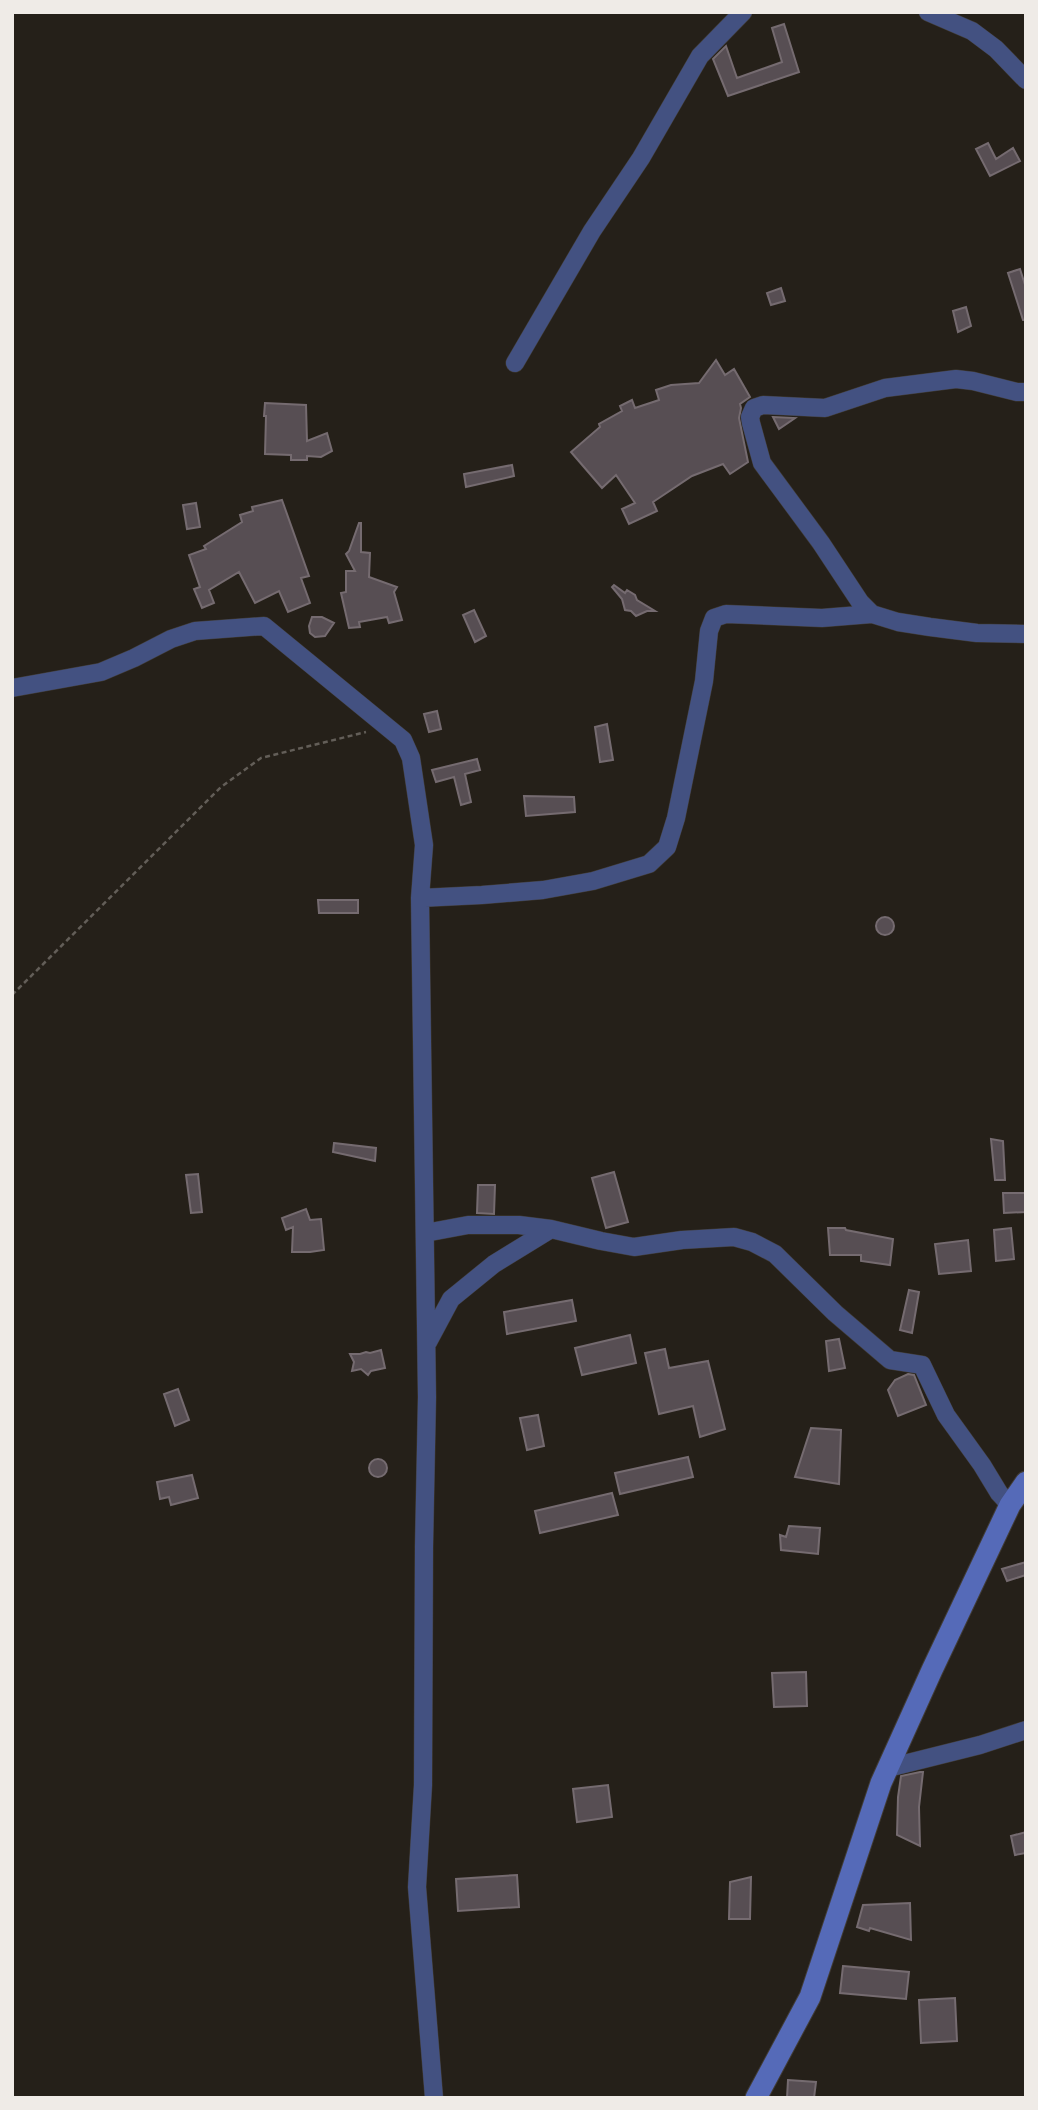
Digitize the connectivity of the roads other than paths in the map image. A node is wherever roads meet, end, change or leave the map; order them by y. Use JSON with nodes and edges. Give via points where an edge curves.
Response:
{"nodes":[{"id":1,"x":743,"y":12,"type":"edge"},
{"id":2,"x":928,"y":12,"type":"edge"},
{"id":3,"x":1026,"y":80,"type":"edge"},
{"id":4,"x":514,"y":363,"type":"dead end"},
{"id":5,"x":1026,"y":392,"type":"edge"},
{"id":6,"x":872,"y":614,"type":"junction"},
{"id":7,"x":1026,"y":634,"type":"edge"},
{"id":8,"x":12,"y":688,"type":"edge"},
{"id":9,"x":420,"y":898,"type":"junction"},
{"id":10,"x":551,"y":1229,"type":"junction"},
{"id":11,"x":425,"y":1233,"type":"junction"},
{"id":12,"x":427,"y":1344,"type":"junction"},
{"id":13,"x":1026,"y":1482,"type":"edge"},
{"id":14,"x":1010,"y":1505,"type":"junction"},
{"id":15,"x":1026,"y":1730,"type":"edge"},
{"id":16,"x":888,"y":1768,"type":"junction"},
{"id":17,"x":434,"y":2098,"type":"edge"},
{"id":18,"x":757,"y":2098,"type":"edge"}],
"edges":[{"from":1,"to":4,"type":"street","via":[[700,56]]},
{"from":2,"to":3,"type":"street","via":[[972,31]]},
{"from":5,"to":6,"type":"street","via":[[956,379],[885,388],[825,408],[754,408],[750,417],[762,463]]},
{"from":6,"to":7,"type":"street","via":[[977,633]]},
{"from":6,"to":9,"type":"street","via":[[822,618],[726,614],[714,618],[676,818],[667,847],[649,864],[543,890]]},
{"from":8,"to":9,"type":"street","via":[[101,672],[195,631],[264,626],[403,740],[411,758],[424,845]]},
{"from":9,"to":11,"type":"street"},
{"from":10,"to":11,"type":"street","via":[[468,1225]]},
{"from":10,"to":12,"type":"street","via":[[494,1264],[451,1299]]},
{"from":10,"to":14,"type":"street","via":[[634,1247],[734,1237],[775,1254],[890,1360],[922,1365],[946,1415]]},
{"from":11,"to":12,"type":"street"},
{"from":12,"to":17,"type":"street","via":[[423,1771],[417,1887]]},
{"from":13,"to":14,"type":"street"},
{"from":14,"to":16,"type":"street"},
{"from":15,"to":16,"type":"street"},
{"from":16,"to":18,"type":"street","via":[[810,1997]]}]}
